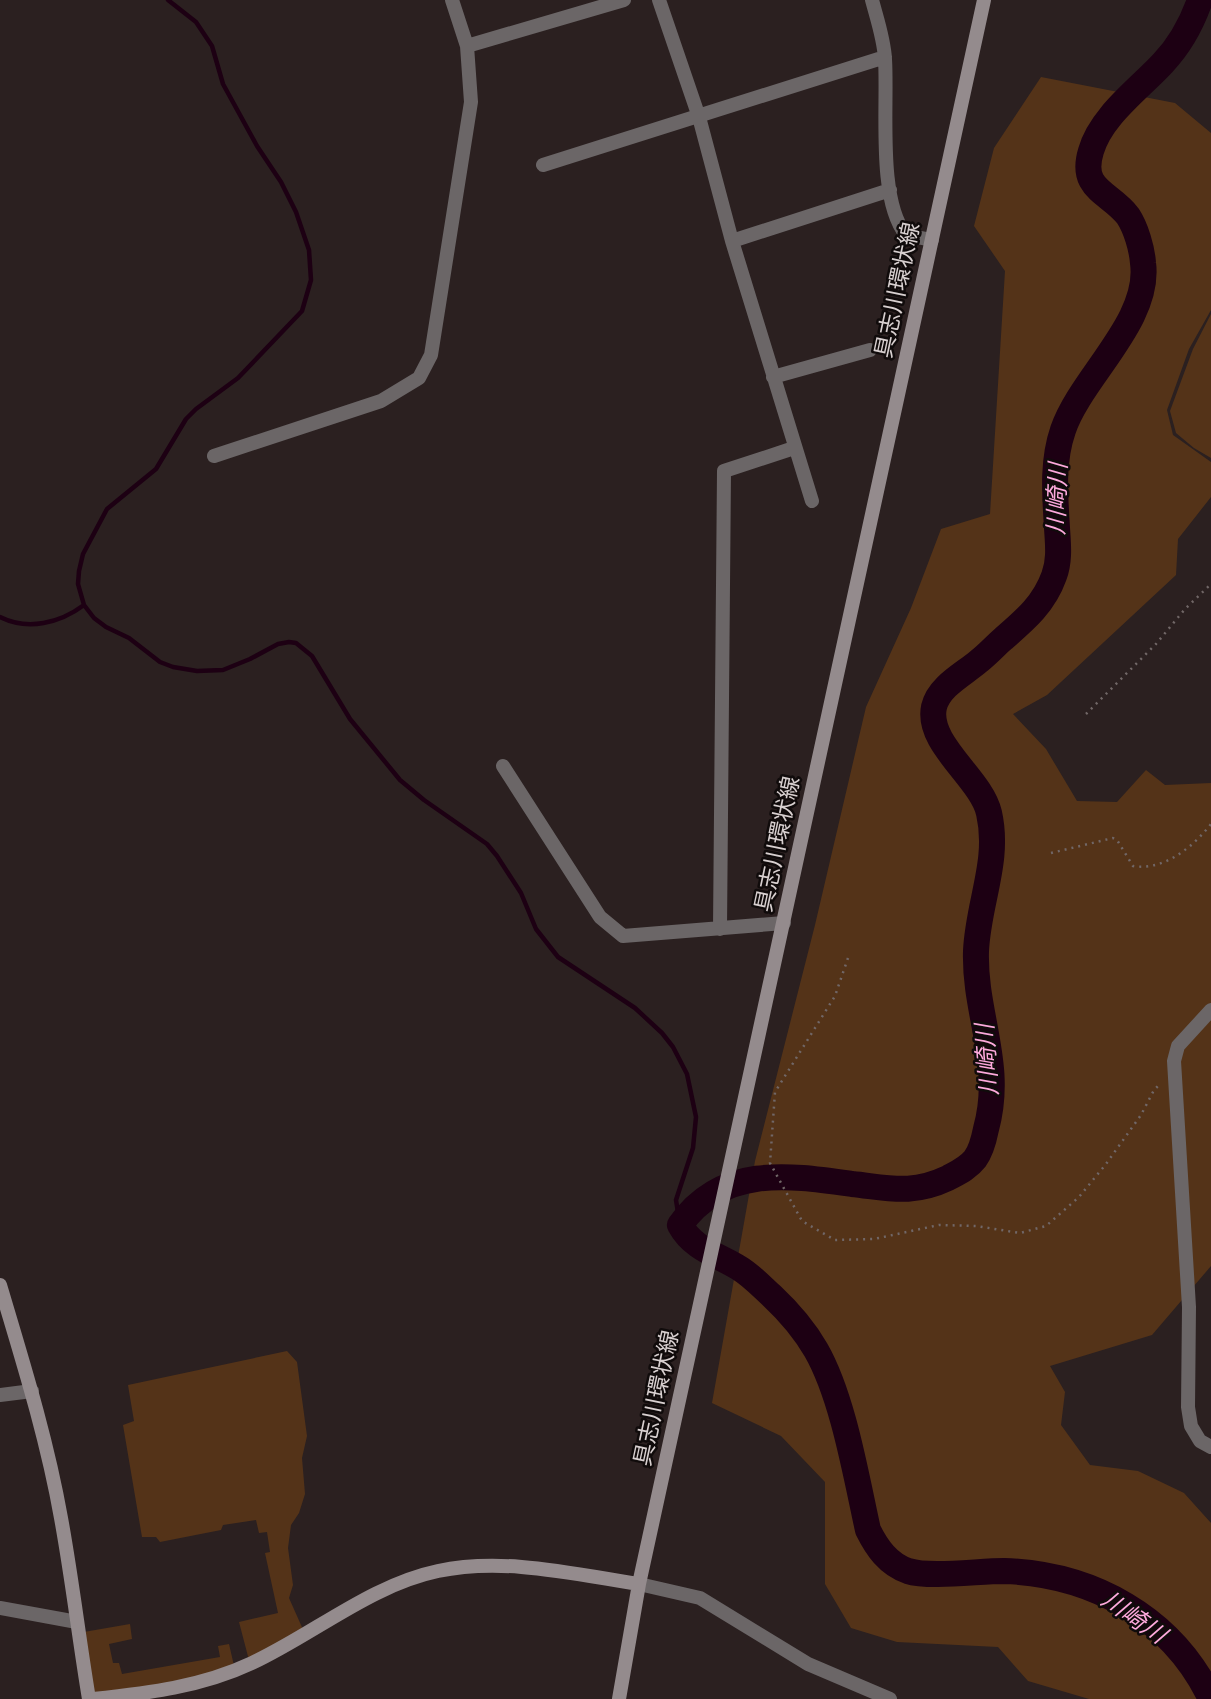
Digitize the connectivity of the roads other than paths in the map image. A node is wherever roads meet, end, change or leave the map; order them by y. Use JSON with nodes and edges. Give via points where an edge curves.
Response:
{"nodes":[{"id":1,"x":452,"y":0,"type":"edge"},
{"id":2,"x":624,"y":0,"type":"edge"},
{"id":3,"x":659,"y":0,"type":"edge"},
{"id":4,"x":872,"y":0,"type":"edge"},
{"id":5,"x":984,"y":0,"type":"edge"},
{"id":6,"x":467,"y":46,"type":"junction"},
{"id":7,"x":885,"y":57,"type":"junction"},
{"id":8,"x":699,"y":117,"type":"junction"},
{"id":9,"x":543,"y":165,"type":"dead end"},
{"id":10,"x":890,"y":190,"type":"junction"},
{"id":11,"x":932,"y":240,"type":"junction"},
{"id":12,"x":732,"y":241,"type":"junction"},
{"id":13,"x":870,"y":351,"type":"dead end"},
{"id":14,"x":773,"y":377,"type":"junction"},
{"id":15,"x":794,"y":448,"type":"junction"},
{"id":16,"x":214,"y":456,"type":"dead end"},
{"id":17,"x":812,"y":501,"type":"dead end"},
{"id":18,"x":503,"y":766,"type":"dead end"},
{"id":19,"x":783,"y":923,"type":"junction"},
{"id":20,"x":720,"y":929,"type":"junction"},
{"id":21,"x":1211,"y":1010,"type":"edge"},
{"id":22,"x":0,"y":1285,"type":"edge"},
{"id":23,"x":32,"y":1391,"type":"junction"},
{"id":24,"x":0,"y":1395,"type":"edge"},
{"id":25,"x":1211,"y":1447,"type":"edge"},
{"id":26,"x":639,"y":1584,"type":"junction"},
{"id":27,"x":0,"y":1608,"type":"edge"},
{"id":28,"x":77,"y":1622,"type":"junction"},
{"id":29,"x":91,"y":1699,"type":"edge"},
{"id":30,"x":619,"y":1699,"type":"edge"},
{"id":31,"x":890,"y":1699,"type":"edge"}],
"edges":[{"from":1,"to":6,"type":"street"},
{"from":2,"to":6,"type":"street"},
{"from":3,"to":8,"type":"street"},
{"from":4,"to":7,"type":"street"},
{"from":5,"to":11,"type":"main road","name":"具志川環状線"},
{"from":6,"to":16,"type":"street","via":[[471,102],[430,355],[419,378],[381,401]]},
{"from":7,"to":8,"type":"street"},
{"from":7,"to":10,"type":"street"},
{"from":8,"to":9,"type":"street"},
{"from":8,"to":12,"type":"street"},
{"from":10,"to":11,"type":"street","via":[[898,225],[906,235]]},
{"from":10,"to":12,"type":"street"},
{"from":11,"to":19,"type":"main road","name":"具志川環状線"},
{"from":12,"to":14,"type":"street"},
{"from":13,"to":14,"type":"street"},
{"from":14,"to":15,"type":"street"},
{"from":15,"to":17,"type":"street"},
{"from":15,"to":20,"type":"street","via":[[724,471]]},
{"from":18,"to":20,"type":"street","via":[[600,917],[623,936]]},
{"from":19,"to":20,"type":"street"},
{"from":19,"to":26,"type":"main road","name":"具志川環状線"},
{"from":21,"to":25,"type":"street","via":[[1178,1046],[1174,1061],[1189,1307],[1188,1407],[1191,1426],[1200,1441]]},
{"from":22,"to":23,"type":"main road"},
{"from":23,"to":24,"type":"street"},
{"from":23,"to":28,"type":"main road","via":[[61,1517]]},
{"from":26,"to":29,"type":"main road","via":[[499,1567],[435,1572],[378,1594],[224,1675],[160,1691]]},
{"from":26,"to":30,"type":"main road","name":"具志川環状線"},
{"from":26,"to":31,"type":"street","via":[[700,1598],[808,1664]]},
{"from":27,"to":28,"type":"street"},
{"from":28,"to":29,"type":"main road"}]}
